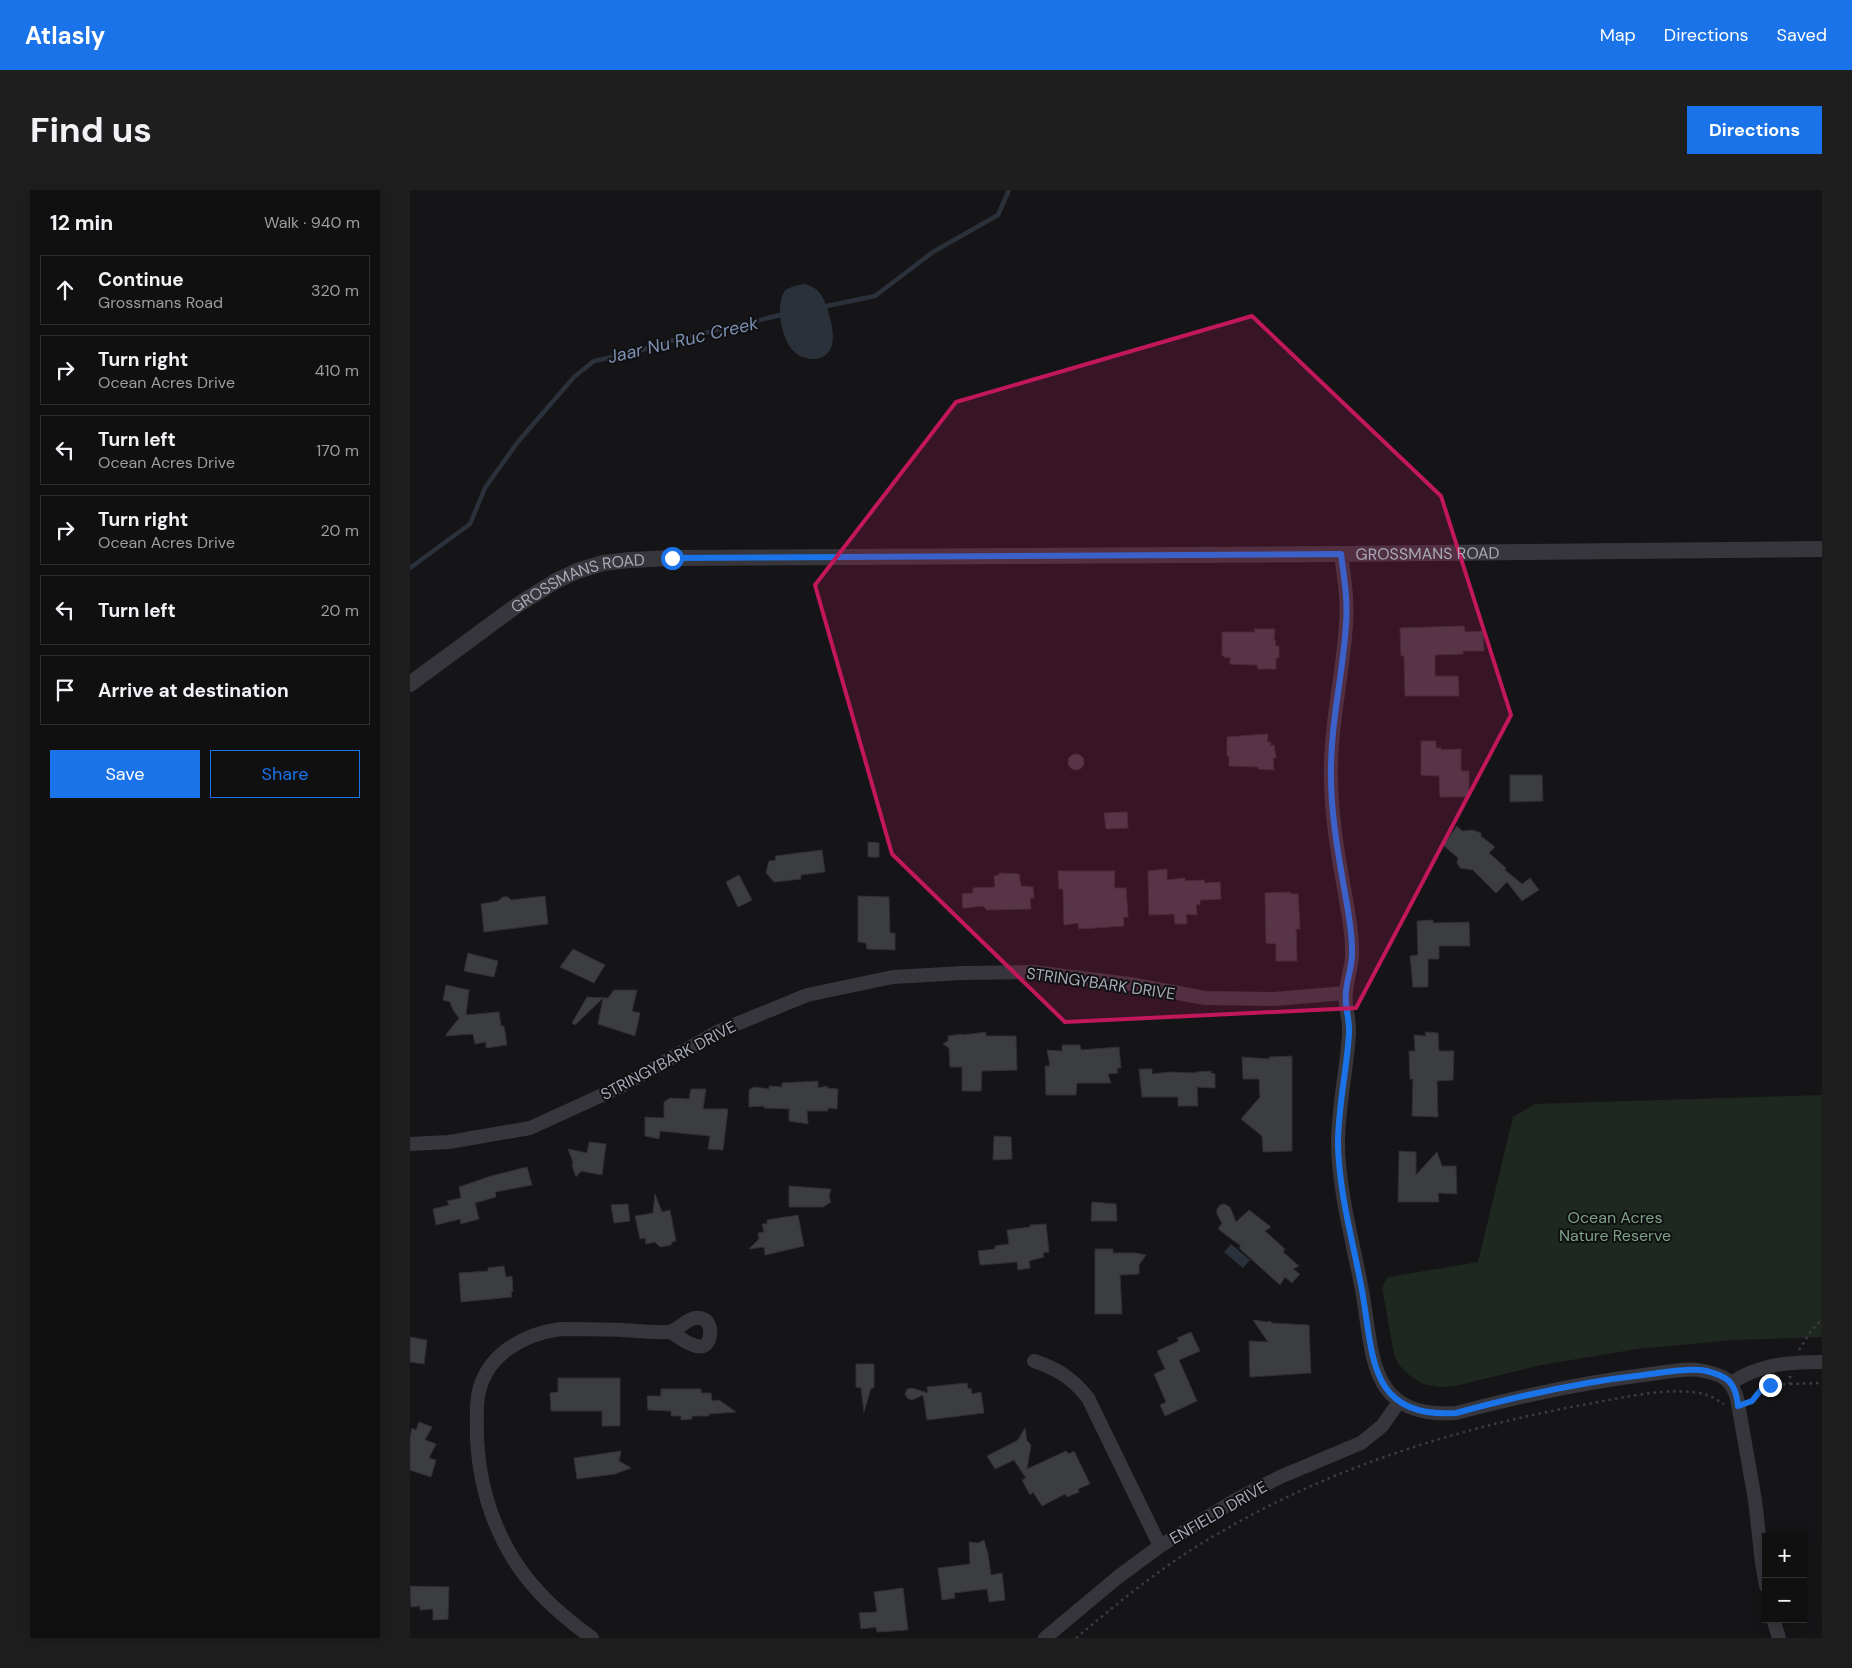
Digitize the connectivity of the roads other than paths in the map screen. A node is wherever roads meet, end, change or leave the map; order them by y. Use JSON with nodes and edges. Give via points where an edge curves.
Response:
{"nodes":[{"id":1,"x":1822,"y":549,"type":"edge"},
{"id":2,"x":1341,"y":554,"type":"junction"},
{"id":3,"x":410,"y":684,"type":"edge"},
{"id":4,"x":1345,"y":993,"type":"junction"},
{"id":5,"x":410,"y":1144,"type":"edge"},
{"id":6,"x":671,"y":1332,"type":"dead end"},
{"id":7,"x":1034,"y":1361,"type":"dead end"},
{"id":8,"x":1822,"y":1362,"type":"edge"},
{"id":9,"x":1731,"y":1383,"type":"junction"},
{"id":10,"x":1399,"y":1402,"type":"junction"},
{"id":11,"x":1160,"y":1546,"type":"junction"},
{"id":12,"x":1765,"y":1578,"type":"edge"},
{"id":13,"x":1774,"y":1623,"type":"edge"},
{"id":14,"x":592,"y":1638,"type":"edge"},
{"id":15,"x":1045,"y":1638,"type":"edge"},
{"id":16,"x":1779,"y":1638,"type":"edge"}],
"edges":[{"from":1,"to":2,"type":"street","name":"GROSSMANS ROAD"},
{"from":2,"to":3,"type":"street","name":"GROSSMANS ROAD","via":[[672,558],[603,563],[577,571],[536,592]]},
{"from":2,"to":4,"type":"street","via":[[1346,622],[1330,778],[1351,930],[1352,967]]},
{"from":4,"to":5,"type":"street","name":"STRINGYBARK DRIVE","via":[[1274,999],[1205,998],[1130,984],[1033,972],[894,977],[808,995],[713,1033],[622,1086],[530,1128],[448,1142]]},
{"from":4,"to":10,"type":"street","via":[[1349,1032],[1339,1107],[1339,1171],[1362,1286],[1371,1356],[1383,1384]]},
{"from":6,"to":14,"type":"street","via":[[546,1331],[515,1343],[502,1353],[485,1376],[478,1395],[476,1418],[481,1477],[489,1508],[501,1535],[531,1584],[570,1622]]},
{"from":7,"to":11,"type":"street","via":[[1062,1372],[1088,1398]]},
{"from":8,"to":9,"type":"street","via":[[1771,1365]]},
{"from":9,"to":10,"type":"street","via":[[1716,1374],[1686,1370],[1556,1389],[1456,1413],[1420,1411]]},
{"from":9,"to":12,"type":"street","via":[[1755,1500]]},
{"from":10,"to":11,"type":"street","name":"ENFIELD DRIVE","via":[[1382,1426],[1361,1443],[1239,1498]]},
{"from":11,"to":15,"type":"street","name":"ENFIELD DRIVE"},
{"from":13,"to":16,"type":"street"}]}
